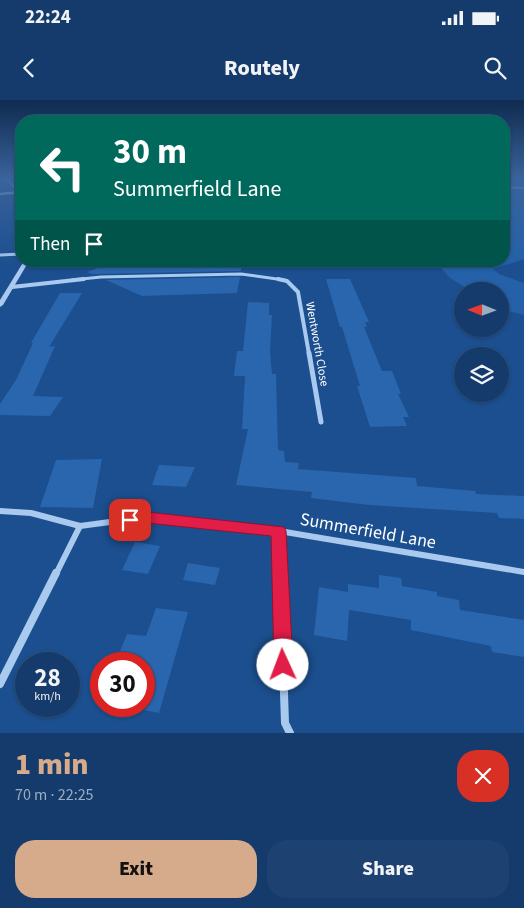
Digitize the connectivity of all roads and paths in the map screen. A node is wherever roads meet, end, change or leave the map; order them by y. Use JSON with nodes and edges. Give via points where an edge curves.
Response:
{"nodes":[{"id":1,"x":15,"y":254,"type":"edge"},
{"id":2,"x":0,"y":255,"type":"edge"},
{"id":3,"x":24,"y":267,"type":"edge"},
{"id":4,"x":12,"y":287,"type":"junction"},
{"id":5,"x":0,"y":305,"type":"edge"},
{"id":6,"x":321,"y":422,"type":"dead end"},
{"id":7,"x":0,"y":511,"type":"edge"},
{"id":8,"x":80,"y":526,"type":"junction"},
{"id":9,"x":279,"y":531,"type":"junction"},
{"id":10,"x":524,"y":572,"type":"edge"},
{"id":11,"x":0,"y":684,"type":"edge"},
{"id":12,"x":290,"y":733,"type":"edge"}],
"edges":[{"from":1,"to":2,"type":"street"},
{"from":3,"to":4,"type":"street"},
{"from":4,"to":5,"type":"street"},
{"from":4,"to":6,"type":"street","name":"Wentworth Close","via":[[101,277],[232,274],[287,281],[298,292]]},
{"from":7,"to":8,"type":"street","name":"Summerfield Lane","via":[[31,512]]},
{"from":8,"to":9,"type":"street","name":"Summerfield Lane","via":[[147,517]]},
{"from":8,"to":11,"type":"street"},
{"from":9,"to":10,"type":"street","name":"Summerfield Lane"},
{"from":9,"to":12,"type":"street","via":[[285,723]]}]}
